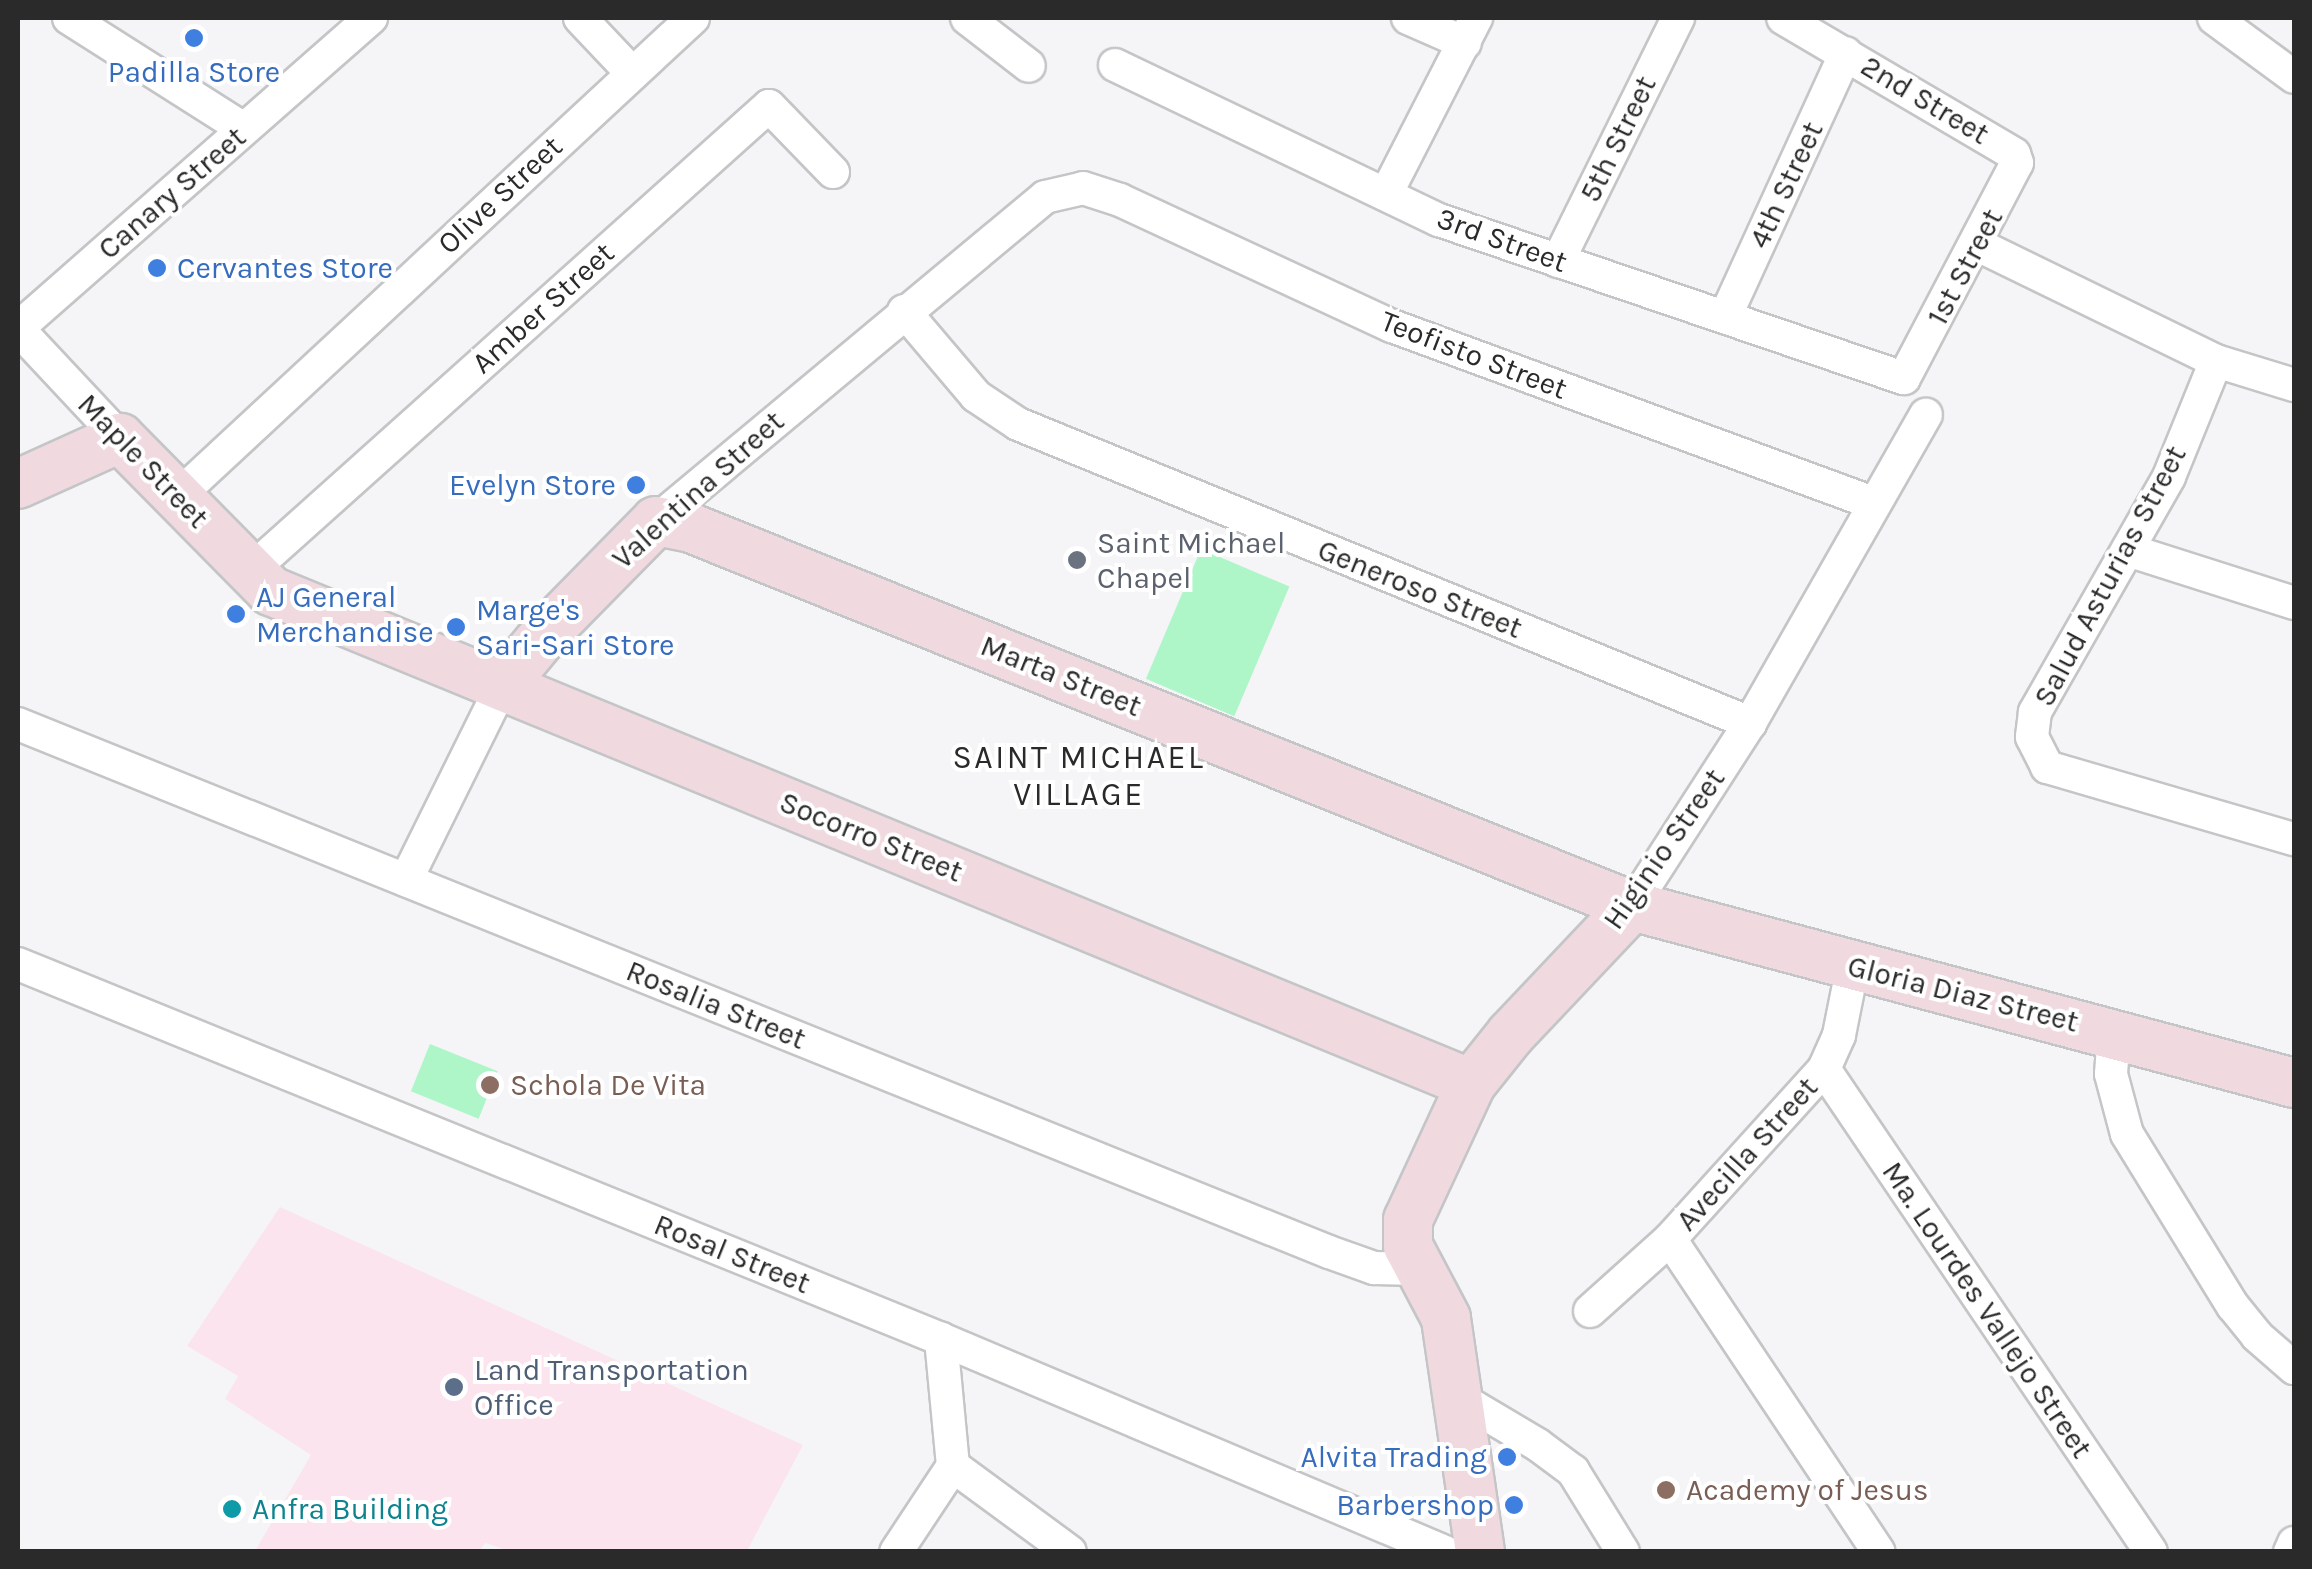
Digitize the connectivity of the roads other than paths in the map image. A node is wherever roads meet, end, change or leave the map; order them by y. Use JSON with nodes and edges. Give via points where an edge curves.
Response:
{"nodes":[{"id":1,"x":68,"y":18,"type":"edge"},
{"id":2,"x":371,"y":18,"type":"edge"},
{"id":3,"x":580,"y":18,"type":"edge"},
{"id":4,"x":693,"y":18,"type":"edge"},
{"id":5,"x":967,"y":18,"type":"edge"},
{"id":6,"x":1408,"y":18,"type":"edge"},
{"id":7,"x":1678,"y":18,"type":"edge"},
{"id":8,"x":1782,"y":18,"type":"edge"},
{"id":9,"x":2214,"y":18,"type":"edge"},
{"id":10,"x":1471,"y":30,"type":"edge"},
{"id":11,"x":1846,"y":52,"type":"junction"},
{"id":12,"x":1029,"y":66,"type":"dead end"},
{"id":13,"x":1114,"y":66,"type":"dead end"},
{"id":14,"x":631,"y":72,"type":"junction"},
{"id":15,"x":2294,"y":77,"type":"edge"},
{"id":16,"x":244,"y":129,"type":"junction"},
{"id":17,"x":2014,"y":154,"type":"joint"},
{"id":18,"x":833,"y":172,"type":"dead end"},
{"id":19,"x":1083,"y":188,"type":"joint"},
{"id":20,"x":1386,"y":194,"type":"junction"},
{"id":21,"x":1978,"y":245,"type":"junction"},
{"id":22,"x":1558,"y":261,"type":"junction"},
{"id":23,"x":904,"y":311,"type":"junction"},
{"id":24,"x":1726,"y":317,"type":"junction"},
{"id":25,"x":18,"y":328,"type":"edge"},
{"id":26,"x":2216,"y":360,"type":"junction"},
{"id":27,"x":1904,"y":378,"type":"joint"},
{"id":28,"x":2294,"y":385,"type":"edge"},
{"id":29,"x":1926,"y":415,"type":"dead end"},
{"id":30,"x":120,"y":438,"type":"junction"},
{"id":31,"x":18,"y":484,"type":"edge"},
{"id":32,"x":177,"y":497,"type":"junction"},
{"id":33,"x":1873,"y":503,"type":"junction"},
{"id":34,"x":656,"y":521,"type":"junction"},
{"id":35,"x":2128,"y":550,"type":"junction"},
{"id":36,"x":260,"y":581,"type":"junction"},
{"id":37,"x":2294,"y":603,"type":"edge"},
{"id":38,"x":502,"y":686,"type":"junction"},
{"id":39,"x":1750,"y":723,"type":"junction"},
{"id":40,"x":18,"y":724,"type":"edge"},
{"id":41,"x":2294,"y":839,"type":"edge"},
{"id":42,"x":406,"y":880,"type":"junction"},
{"id":43,"x":1632,"y":906,"type":"junction"},
{"id":44,"x":18,"y":964,"type":"edge"},
{"id":45,"x":1853,"y":966,"type":"junction"},
{"id":46,"x":2114,"y":1033,"type":"junction"},
{"id":47,"x":1824,"y":1069,"type":"junction"},
{"id":48,"x":2294,"y":1083,"type":"edge"},
{"id":49,"x":1471,"y":1084,"type":"junction"},
{"id":50,"x":1670,"y":1239,"type":"junction"},
{"id":51,"x":1419,"y":1270,"type":"junction"},
{"id":52,"x":1590,"y":1311,"type":"dead end"},
{"id":53,"x":941,"y":1339,"type":"junction"},
{"id":54,"x":2294,"y":1368,"type":"edge"},
{"id":55,"x":1459,"y":1398,"type":"junction"},
{"id":56,"x":953,"y":1466,"type":"junction"},
{"id":57,"x":2294,"y":1543,"type":"edge"},
{"id":58,"x":896,"y":1552,"type":"edge"},
{"id":59,"x":1070,"y":1552,"type":"edge"},
{"id":60,"x":1445,"y":1552,"type":"edge"},
{"id":61,"x":1480,"y":1552,"type":"edge"},
{"id":62,"x":1624,"y":1552,"type":"edge"},
{"id":63,"x":1879,"y":1552,"type":"edge"},
{"id":64,"x":2151,"y":1552,"type":"edge"},
{"id":65,"x":2290,"y":1552,"type":"edge"}],
"edges":[{"from":1,"to":16,"type":"street"},
{"from":2,"to":16,"type":"street","name":"Canary Street"},
{"from":3,"to":14,"type":"street"},
{"from":4,"to":14,"type":"street","name":"Olive Street"},
{"from":5,"to":12,"type":"street"},
{"from":6,"to":10,"type":"street"},
{"from":7,"to":22,"type":"street","name":"5th Street"},
{"from":8,"to":11,"type":"street","name":"2nd Street"},
{"from":9,"to":15,"type":"street"},
{"from":10,"to":20,"type":"street"},
{"from":11,"to":17,"type":"street","name":"2nd Street"},
{"from":11,"to":24,"type":"street","name":"4th Street"},
{"from":13,"to":20,"type":"street","name":"3rd Street"},
{"from":14,"to":32,"type":"street","name":"Olive Street"},
{"from":16,"to":25,"type":"street","name":"Canary Street"},
{"from":17,"to":21,"type":"street","name":"1st Street","via":[[2015,172]]},
{"from":18,"to":36,"type":"street","name":"Amber Street","via":[[769,106]]},
{"from":19,"to":23,"type":"street","name":"Valentina Street","via":[[1046,197]]},
{"from":19,"to":33,"type":"street","name":"Teofisto Street","via":[[1392,326]]},
{"from":20,"to":22,"type":"street","name":"3rd Street"},
{"from":21,"to":26,"type":"street"},
{"from":21,"to":27,"type":"street","name":"1st Street"},
{"from":22,"to":24,"type":"street","name":"3rd Street"},
{"from":23,"to":34,"type":"street","name":"Valentina Street"},
{"from":23,"to":39,"type":"street","name":"Generoso Street","via":[[976,396],[1018,424]]},
{"from":24,"to":27,"type":"street","name":"3rd Street"},
{"from":25,"to":30,"type":"street","name":"Maple Street"},
{"from":26,"to":28,"type":"street"},
{"from":26,"to":35,"type":"street","name":"Salud Asturias Street","via":[[2169,477]]},
{"from":29,"to":33,"type":"street","name":"Higinio Street"},
{"from":30,"to":31,"type":"street"},
{"from":30,"to":32,"type":"street","name":"Maple Street"},
{"from":32,"to":36,"type":"street","name":"Maple Street"},
{"from":33,"to":39,"type":"street","name":"Higinio Street"},
{"from":34,"to":38,"type":"street","name":"Valentina Street"},
{"from":34,"to":43,"type":"street","name":"Marta Street","via":[[726,540]]},
{"from":35,"to":37,"type":"street"},
{"from":35,"to":41,"type":"street","name":"Salud Asturias Street","via":[[2035,712],[2032,737],[2047,767]]},
{"from":36,"to":38,"type":"street","name":"Socorro Street"},
{"from":38,"to":42,"type":"street","name":"Valentina Street"},
{"from":38,"to":49,"type":"street","name":"Socorro Street"},
{"from":39,"to":43,"type":"street","name":"Higinio Street"},
{"from":40,"to":42,"type":"street","name":"Rosalia Street"},
{"from":42,"to":51,"type":"street","name":"Rosalia Street","via":[[1329,1252],[1374,1268]]},
{"from":43,"to":45,"type":"street","name":"Gloria Diaz Street"},
{"from":43,"to":49,"type":"street","name":"Higinio Street"},
{"from":44,"to":53,"type":"street","name":"Rosal Street"},
{"from":45,"to":46,"type":"street","name":"Gloria Diaz Street"},
{"from":45,"to":47,"type":"street","name":"Avecilla Street","via":[[1839,1035]]},
{"from":46,"to":48,"type":"street","name":"Gloria Diaz Street"},
{"from":46,"to":54,"type":"street","via":[[2112,1074],[2127,1134],[2233,1306]]},
{"from":47,"to":50,"type":"street","name":"Avecilla Street"},
{"from":47,"to":64,"type":"street","name":"Ma. Lourdes Vallejo Street"},
{"from":49,"to":51,"type":"street","name":"Higinio Street","via":[[1408,1220],[1408,1246]]},
{"from":50,"to":52,"type":"street","name":"Avecilla Street"},
{"from":50,"to":63,"type":"street"},
{"from":51,"to":55,"type":"street","name":"Higinio Street","via":[[1446,1318]]},
{"from":53,"to":56,"type":"street"},
{"from":53,"to":60,"type":"street","name":"Rosal Street"},
{"from":55,"to":61,"type":"street","name":"Higinio Street"},
{"from":55,"to":62,"type":"street","via":[[1573,1472]]},
{"from":56,"to":58,"type":"street"},
{"from":56,"to":59,"type":"street"},
{"from":57,"to":65,"type":"street"}]}
